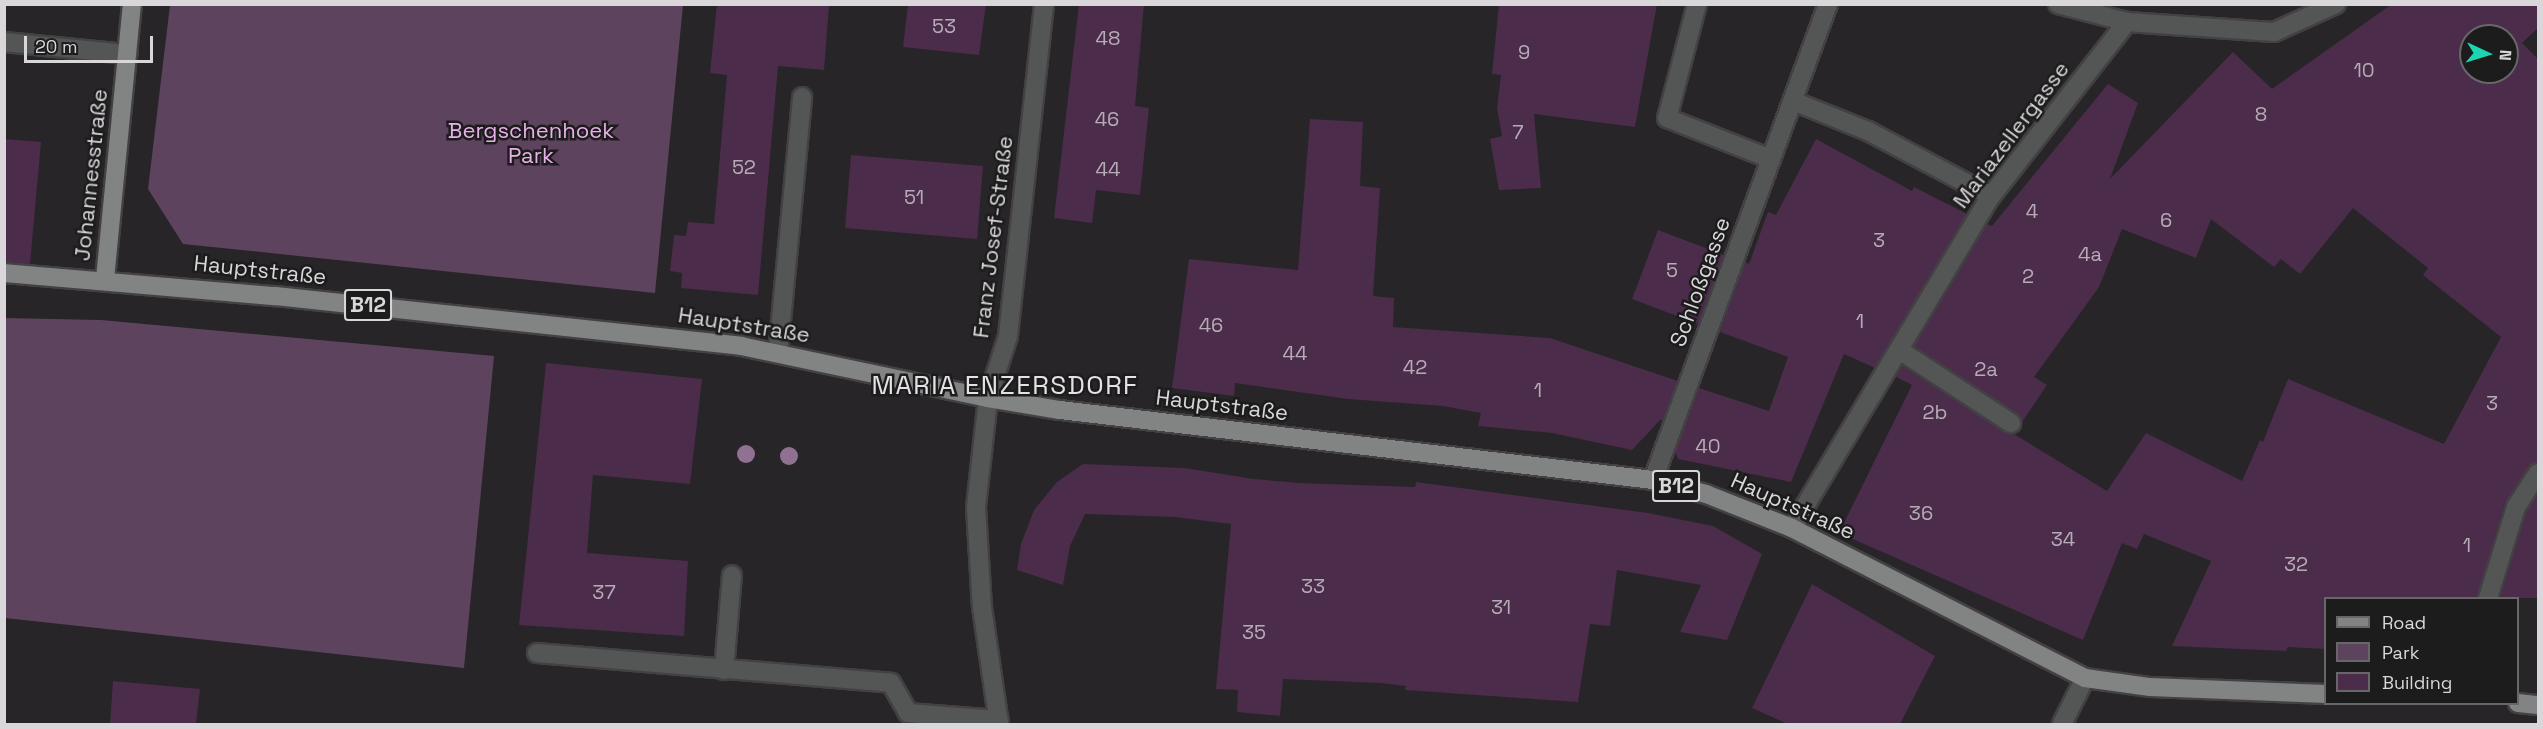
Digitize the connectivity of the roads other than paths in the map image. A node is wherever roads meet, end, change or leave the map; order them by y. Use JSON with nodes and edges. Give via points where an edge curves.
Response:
{"nodes":[{"id":1,"x":132,"y":4,"type":"edge"},
{"id":2,"x":1044,"y":4,"type":"edge"},
{"id":3,"x":1697,"y":4,"type":"edge"},
{"id":4,"x":1828,"y":4,"type":"edge"},
{"id":5,"x":2058,"y":4,"type":"edge"},
{"id":6,"x":2336,"y":4,"type":"edge"},
{"id":7,"x":2127,"y":22,"type":"junction"},
{"id":8,"x":4,"y":42,"type":"edge"},
{"id":9,"x":127,"y":54,"type":"junction"},
{"id":10,"x":802,"y":97,"type":"dead end"},
{"id":11,"x":1793,"y":101,"type":"junction"},
{"id":12,"x":1771,"y":159,"type":"junction"},
{"id":13,"x":1991,"y":196,"type":"junction"},
{"id":14,"x":4,"y":273,"type":"edge"},
{"id":15,"x":105,"y":279,"type":"junction"},
{"id":16,"x":1899,"y":350,"type":"junction"},
{"id":17,"x":778,"y":353,"type":"junction"},
{"id":18,"x":988,"y":398,"type":"junction"},
{"id":19,"x":2011,"y":423,"type":"dead end"},
{"id":20,"x":2538,"y":473,"type":"edge"},
{"id":21,"x":1653,"y":480,"type":"junction"},
{"id":22,"x":1792,"y":528,"type":"junction"},
{"id":23,"x":732,"y":575,"type":"dead end"},
{"id":24,"x":2488,"y":597,"type":"edge"},
{"id":25,"x":537,"y":653,"type":"dead end"},
{"id":26,"x":724,"y":670,"type":"junction"},
{"id":27,"x":2085,"y":678,"type":"junction"},
{"id":28,"x":2324,"y":694,"type":"edge"},
{"id":29,"x":2519,"y":703,"type":"edge"},
{"id":30,"x":2538,"y":705,"type":"edge"},
{"id":31,"x":999,"y":722,"type":"edge"},
{"id":32,"x":2062,"y":724,"type":"edge"}],
"edges":[{"from":1,"to":9,"type":"main road","name":"Johannesstraße"},
{"from":2,"to":18,"type":"street","name":"Franz Josef-Straße","via":[[1008,336]]},
{"from":3,"to":12,"type":"street","via":[[1667,118]]},
{"from":4,"to":11,"type":"street","name":"Schloßgasse"},
{"from":5,"to":7,"type":"street"},
{"from":6,"to":7,"type":"street","via":[[2274,32]]},
{"from":7,"to":13,"type":"street","name":"Mariazellergasse"},
{"from":8,"to":9,"type":"street"},
{"from":9,"to":15,"type":"main road","name":"Johannesstraße"},
{"from":10,"to":17,"type":"street"},
{"from":11,"to":12,"type":"street","name":"Schloßgasse"},
{"from":11,"to":13,"type":"street","via":[[1868,131]]},
{"from":12,"to":21,"type":"street","name":"Schloßgasse"},
{"from":13,"to":16,"type":"street","name":"Mariazellergasse"},
{"from":14,"to":15,"type":"main road","name":"Hauptstraße","number":"B12"},
{"from":15,"to":17,"type":"main road","name":"Hauptstraße","number":"B12","via":[[640,334]]},
{"from":16,"to":19,"type":"street"},
{"from":16,"to":22,"type":"street","name":"Mariazellergasse"},
{"from":17,"to":18,"type":"main road","name":"Hauptstraße","number":"B12"},
{"from":18,"to":21,"type":"main road","name":"Hauptstraße","number":"B12"},
{"from":18,"to":31,"type":"street","name":"Franz Josef-Straße","via":[[976,507],[982,608]]},
{"from":20,"to":24,"type":"street","via":[[2516,507]]},
{"from":21,"to":22,"type":"main road","name":"Hauptstraße","number":"B12","via":[[1706,494]]},
{"from":22,"to":27,"type":"main road","name":"Hauptstraße","number":"B12"},
{"from":23,"to":26,"type":"street"},
{"from":25,"to":26,"type":"street"},
{"from":26,"to":31,"type":"street","via":[[891,683],[908,712]]},
{"from":27,"to":28,"type":"main road","name":"Hauptstraße","number":"B12","via":[[2150,687]]},
{"from":27,"to":32,"type":"street"},
{"from":29,"to":30,"type":"main road"}]}
